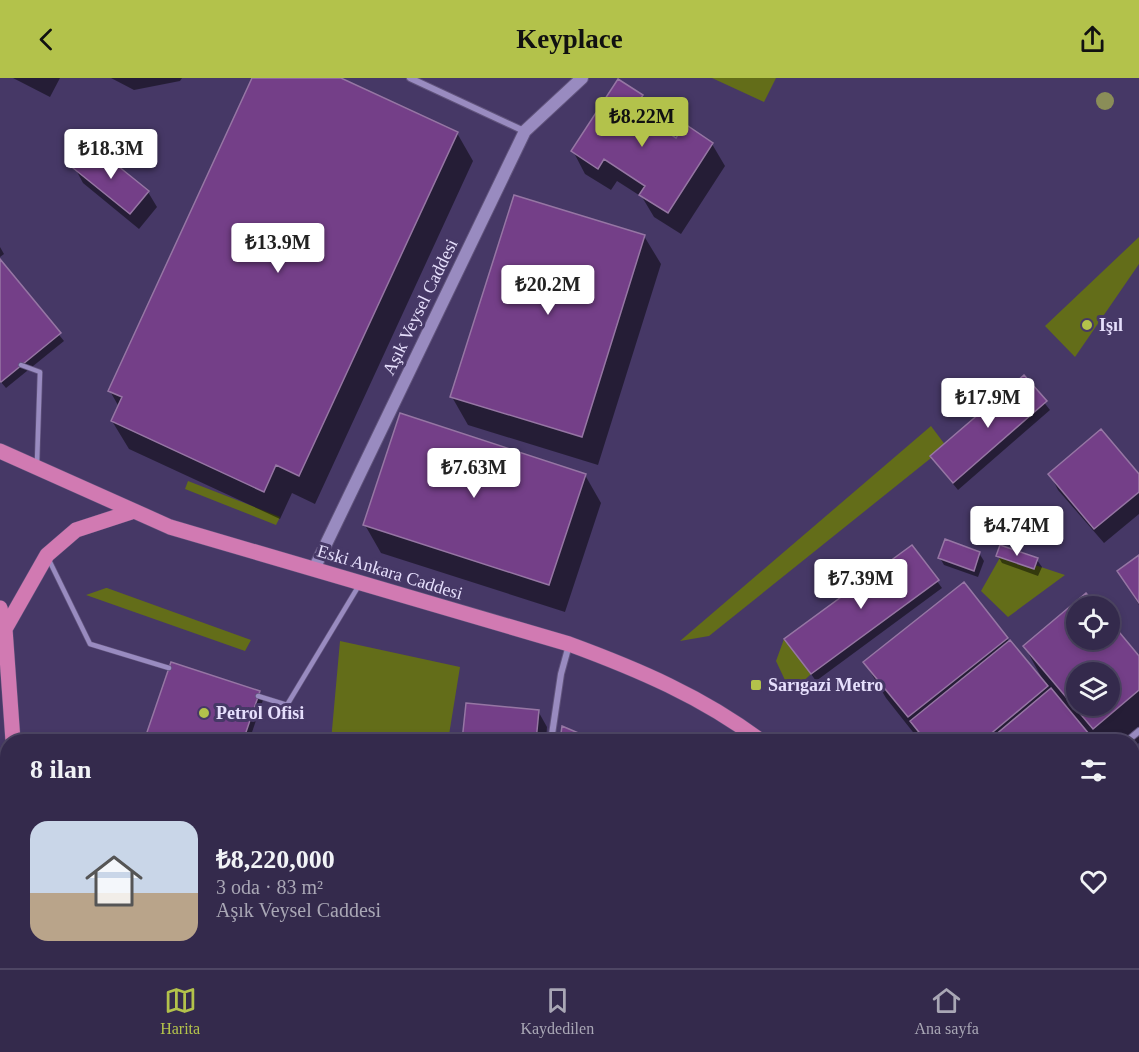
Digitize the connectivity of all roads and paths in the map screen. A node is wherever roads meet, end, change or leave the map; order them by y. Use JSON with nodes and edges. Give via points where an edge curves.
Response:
{"nodes":[{"id":1,"x":410,"y":78,"type":"edge"},
{"id":2,"x":582,"y":78,"type":"edge"},
{"id":3,"x":525,"y":131,"type":"junction"},
{"id":4,"x":21,"y":365,"type":"dead end"},
{"id":5,"x":0,"y":451,"type":"edge"},
{"id":6,"x":37,"y":469,"type":"junction"},
{"id":7,"x":131,"y":512,"type":"junction"},
{"id":8,"x":47,"y":555,"type":"junction"},
{"id":9,"x":314,"y":569,"type":"junction"},
{"id":10,"x":359,"y":584,"type":"junction"},
{"id":11,"x":0,"y":608,"type":"edge"},
{"id":12,"x":5,"y":629,"type":"junction"},
{"id":13,"x":569,"y":644,"type":"junction"},
{"id":14,"x":168,"y":668,"type":"dead end"},
{"id":15,"x":258,"y":696,"type":"dead end"},
{"id":16,"x":12,"y":734,"type":"edge"},
{"id":17,"x":552,"y":734,"type":"edge"},
{"id":18,"x":744,"y":734,"type":"edge"}],
"edges":[{"from":1,"to":3,"type":"street"},
{"from":2,"to":3,"type":"street","name":"Aşık Veysel Caddesi"},
{"from":3,"to":9,"type":"street","name":"Aşık Veysel Caddesi"},
{"from":4,"to":6,"type":"lane","via":[[40,372]]},
{"from":5,"to":6,"type":"main road","name":"Eski Ankara Caddesi"},
{"from":6,"to":7,"type":"main road","name":"Eski Ankara Caddesi"},
{"from":7,"to":8,"type":"main road","via":[[76,530]]},
{"from":7,"to":9,"type":"main road","name":"Eski Ankara Caddesi"},
{"from":8,"to":12,"type":"main road"},
{"from":8,"to":14,"type":"lane","via":[[90,644]]},
{"from":9,"to":10,"type":"main road","name":"Eski Ankara Caddesi"},
{"from":10,"to":13,"type":"main road","name":"Eski Ankara Caddesi"},
{"from":10,"to":15,"type":"lane","via":[[286,705]]},
{"from":11,"to":12,"type":"main road"},
{"from":12,"to":16,"type":"main road"},
{"from":13,"to":17,"type":"street"},
{"from":13,"to":18,"type":"main road","name":"Eski Ankara Caddesi","via":[[633,667],[717,710]]}]}
